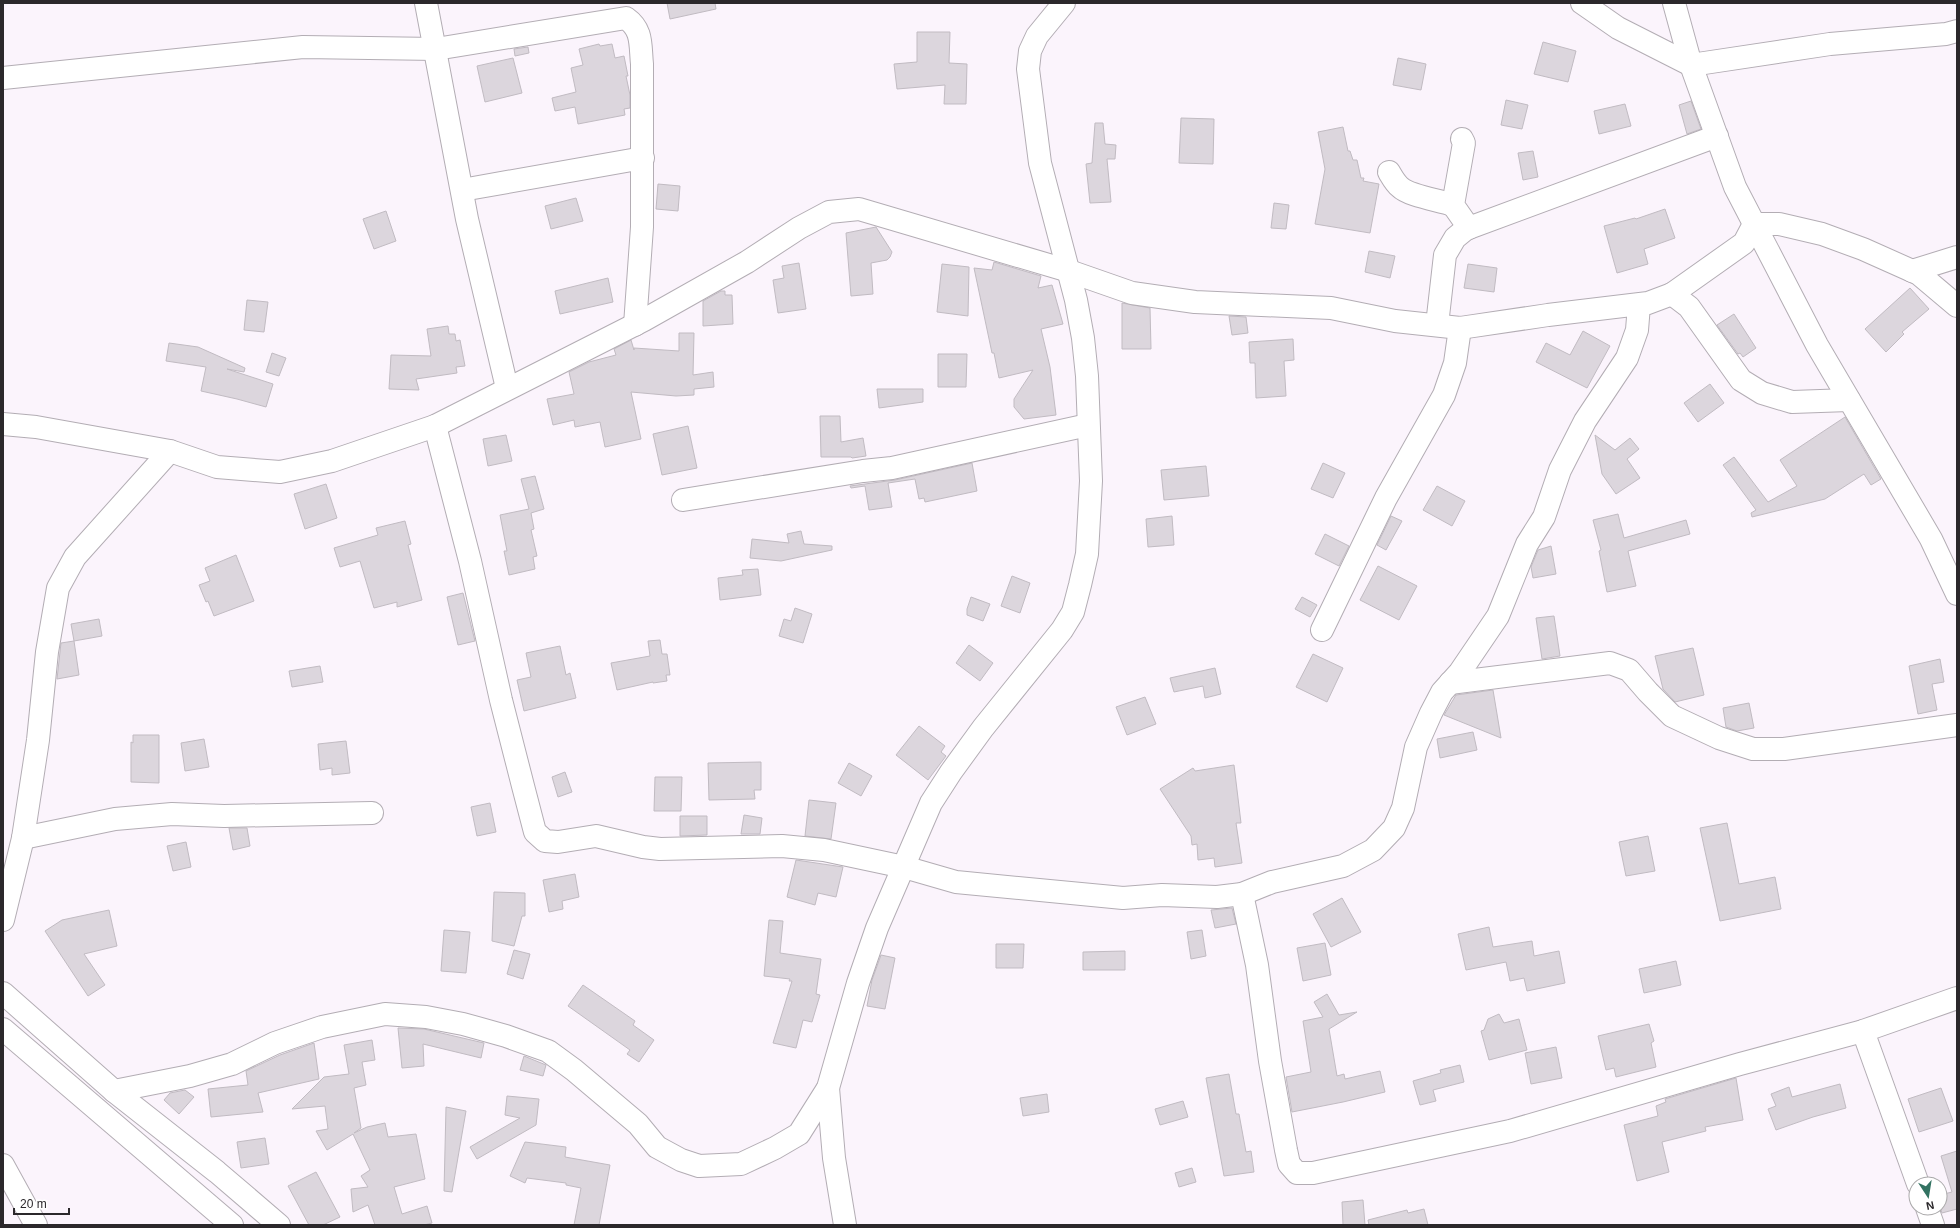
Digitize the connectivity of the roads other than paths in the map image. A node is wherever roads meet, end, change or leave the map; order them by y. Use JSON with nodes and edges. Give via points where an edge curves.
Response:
{"nodes":[{"id":1,"x":426,"y":3,"type":"edge"},
{"id":2,"x":1064,"y":3,"type":"edge"},
{"id":3,"x":1582,"y":3,"type":"edge"},
{"id":4,"x":1674,"y":3,"type":"edge"},
{"id":5,"x":1957,"y":31,"type":"edge"},
{"id":6,"x":436,"y":49,"type":"junction"},
{"id":7,"x":1691,"y":65,"type":"junction"},
{"id":8,"x":3,"y":78,"type":"edge"},
{"id":9,"x":1717,"y":136,"type":"junction"},
{"id":10,"x":1462,"y":139,"type":"dead end"},
{"id":11,"x":643,"y":158,"type":"junction"},
{"id":12,"x":1389,"y":172,"type":"dead end"},
{"id":13,"x":462,"y":190,"type":"junction"},
{"id":14,"x":1453,"y":205,"type":"junction"},
{"id":15,"x":1754,"y":224,"type":"junction"},
{"id":16,"x":1469,"y":228,"type":"junction"},
{"id":17,"x":1957,"y":257,"type":"edge"},
{"id":18,"x":1069,"y":271,"type":"junction"},
{"id":19,"x":1912,"y":271,"type":"junction"},
{"id":20,"x":1672,"y":294,"type":"junction"},
{"id":21,"x":1639,"y":305,"type":"junction"},
{"id":22,"x":1957,"y":306,"type":"edge"},
{"id":23,"x":635,"y":325,"type":"junction"},
{"id":24,"x":1437,"y":325,"type":"junction"},
{"id":25,"x":1460,"y":328,"type":"junction"},
{"id":26,"x":507,"y":388,"type":"junction"},
{"id":27,"x":1849,"y":400,"type":"junction"},
{"id":28,"x":3,"y":424,"type":"edge"},
{"id":29,"x":1088,"y":425,"type":"junction"},
{"id":30,"x":435,"y":426,"type":"junction"},
{"id":31,"x":170,"y":451,"type":"junction"},
{"id":32,"x":684,"y":500,"type":"dead end"},
{"id":33,"x":1957,"y":594,"type":"edge"},
{"id":34,"x":1322,"y":630,"type":"dead end"},
{"id":35,"x":1450,"y":683,"type":"junction"},
{"id":36,"x":1957,"y":725,"type":"edge"},
{"id":37,"x":372,"y":813,"type":"dead end"},
{"id":38,"x":23,"y":838,"type":"junction"},
{"id":39,"x":904,"y":867,"type":"junction"},
{"id":40,"x":1242,"y":894,"type":"junction"},
{"id":41,"x":3,"y":920,"type":"edge"},
{"id":42,"x":3,"y":993,"type":"edge"},
{"id":43,"x":1957,"y":998,"type":"edge"},
{"id":44,"x":3,"y":1029,"type":"edge"},
{"id":45,"x":1863,"y":1031,"type":"junction"},
{"id":46,"x":828,"y":1088,"type":"junction"},
{"id":47,"x":114,"y":1092,"type":"junction"},
{"id":48,"x":3,"y":1165,"type":"edge"},
{"id":49,"x":1915,"y":1176,"type":"edge"},
{"id":50,"x":36,"y":1225,"type":"edge"},
{"id":51,"x":232,"y":1225,"type":"edge"},
{"id":52,"x":279,"y":1225,"type":"edge"},
{"id":53,"x":845,"y":1225,"type":"edge"}],
"edges":[{"from":1,"to":6,"type":"street"},
{"from":2,"to":18,"type":"street","via":[[1036,36],[1030,51],[1028,69],[1040,163]]},
{"from":3,"to":7,"type":"street","via":[[1618,28]]},
{"from":4,"to":7,"type":"street"},
{"from":5,"to":7,"type":"street","via":[[1830,44]]},
{"from":6,"to":8,"type":"street","via":[[303,47]]},
{"from":6,"to":11,"type":"street","via":[[626,18],[636,25],[640,38]]},
{"from":6,"to":13,"type":"street"},
{"from":7,"to":9,"type":"street"},
{"from":9,"to":15,"type":"street","via":[[1736,187]]},
{"from":9,"to":16,"type":"street"},
{"from":10,"to":14,"type":"street","via":[[1464,143]]},
{"from":11,"to":13,"type":"street"},
{"from":11,"to":23,"type":"street","via":[[642,227]]},
{"from":12,"to":14,"type":"street","via":[[1400,188],[1412,195],[1430,197]]},
{"from":13,"to":26,"type":"street"},
{"from":14,"to":16,"type":"street"},
{"from":15,"to":19,"type":"street","via":[[1779,224],[1822,234]]},
{"from":15,"to":20,"type":"street","via":[[1744,243]]},
{"from":15,"to":27,"type":"street","via":[[1817,345]]},
{"from":16,"to":24,"type":"street","via":[[1455,238],[1445,255]]},
{"from":17,"to":19,"type":"street"},
{"from":18,"to":23,"type":"street","via":[[859,209],[829,212]]},
{"from":18,"to":24,"type":"street","via":[[1132,293],[1195,302],[1331,308],[1395,321]]},
{"from":18,"to":29,"type":"street","via":[[1083,338]]},
{"from":19,"to":22,"type":"street"},
{"from":20,"to":21,"type":"street"},
{"from":20,"to":27,"type":"street","via":[[1689,307],[1742,380],[1762,393],[1792,402]]},
{"from":21,"to":25,"type":"street"},
{"from":21,"to":35,"type":"street","via":[[1636,330],[1627,358],[1585,421],[1560,470],[1544,517],[1528,544],[1498,616]]},
{"from":23,"to":26,"type":"street"},
{"from":24,"to":25,"type":"street"},
{"from":25,"to":34,"type":"street","via":[[1455,363],[1444,396],[1386,498]]},
{"from":26,"to":30,"type":"street"},
{"from":27,"to":33,"type":"street","via":[[1931,539]]},
{"from":28,"to":31,"type":"street","via":[[36,427]]},
{"from":29,"to":32,"type":"street","via":[[892,468]]},
{"from":29,"to":39,"type":"street","via":[[1091,481],[1087,554],[1074,612],[951,772],[931,803]]},
{"from":30,"to":31,"type":"street","via":[[332,461],[280,472],[217,467]]},
{"from":30,"to":39,"type":"street","via":[[535,832],[545,841],[558,842],[596,836],[660,849],[782,846],[824,850]]},
{"from":31,"to":38,"type":"street","via":[[75,557],[58,588],[46,652],[38,740]]},
{"from":35,"to":36,"type":"street","via":[[1610,663],[1630,670],[1672,716],[1719,738],[1754,749],[1784,749]]},
{"from":35,"to":40,"type":"street","via":[[1442,692],[1416,747],[1403,808],[1394,828],[1373,850],[1343,866],[1272,882]]},
{"from":37,"to":38,"type":"street","via":[[224,816],[172,814],[115,819]]},
{"from":38,"to":41,"type":"street"},
{"from":39,"to":40,"type":"street","via":[[956,882],[1123,898],[1162,894],[1217,897]]},
{"from":39,"to":46,"type":"street","via":[[877,928],[858,983]]},
{"from":40,"to":45,"type":"street","via":[[1257,965],[1270,1061],[1286,1150],[1289,1164],[1297,1174],[1313,1173],[1510,1131]]},
{"from":42,"to":47,"type":"street"},
{"from":43,"to":45,"type":"street"},
{"from":44,"to":51,"type":"street"},
{"from":45,"to":49,"type":"street"},
{"from":46,"to":47,"type":"street","via":[[799,1134],[781,1145],[741,1164],[699,1166],[657,1147],[638,1124],[548,1051],[463,1024],[426,1017],[385,1014],[322,1027],[275,1043],[232,1064]]},
{"from":46,"to":53,"type":"street","via":[[834,1158]]},
{"from":47,"to":52,"type":"street","via":[[217,1172]]},
{"from":48,"to":50,"type":"street"}]}
